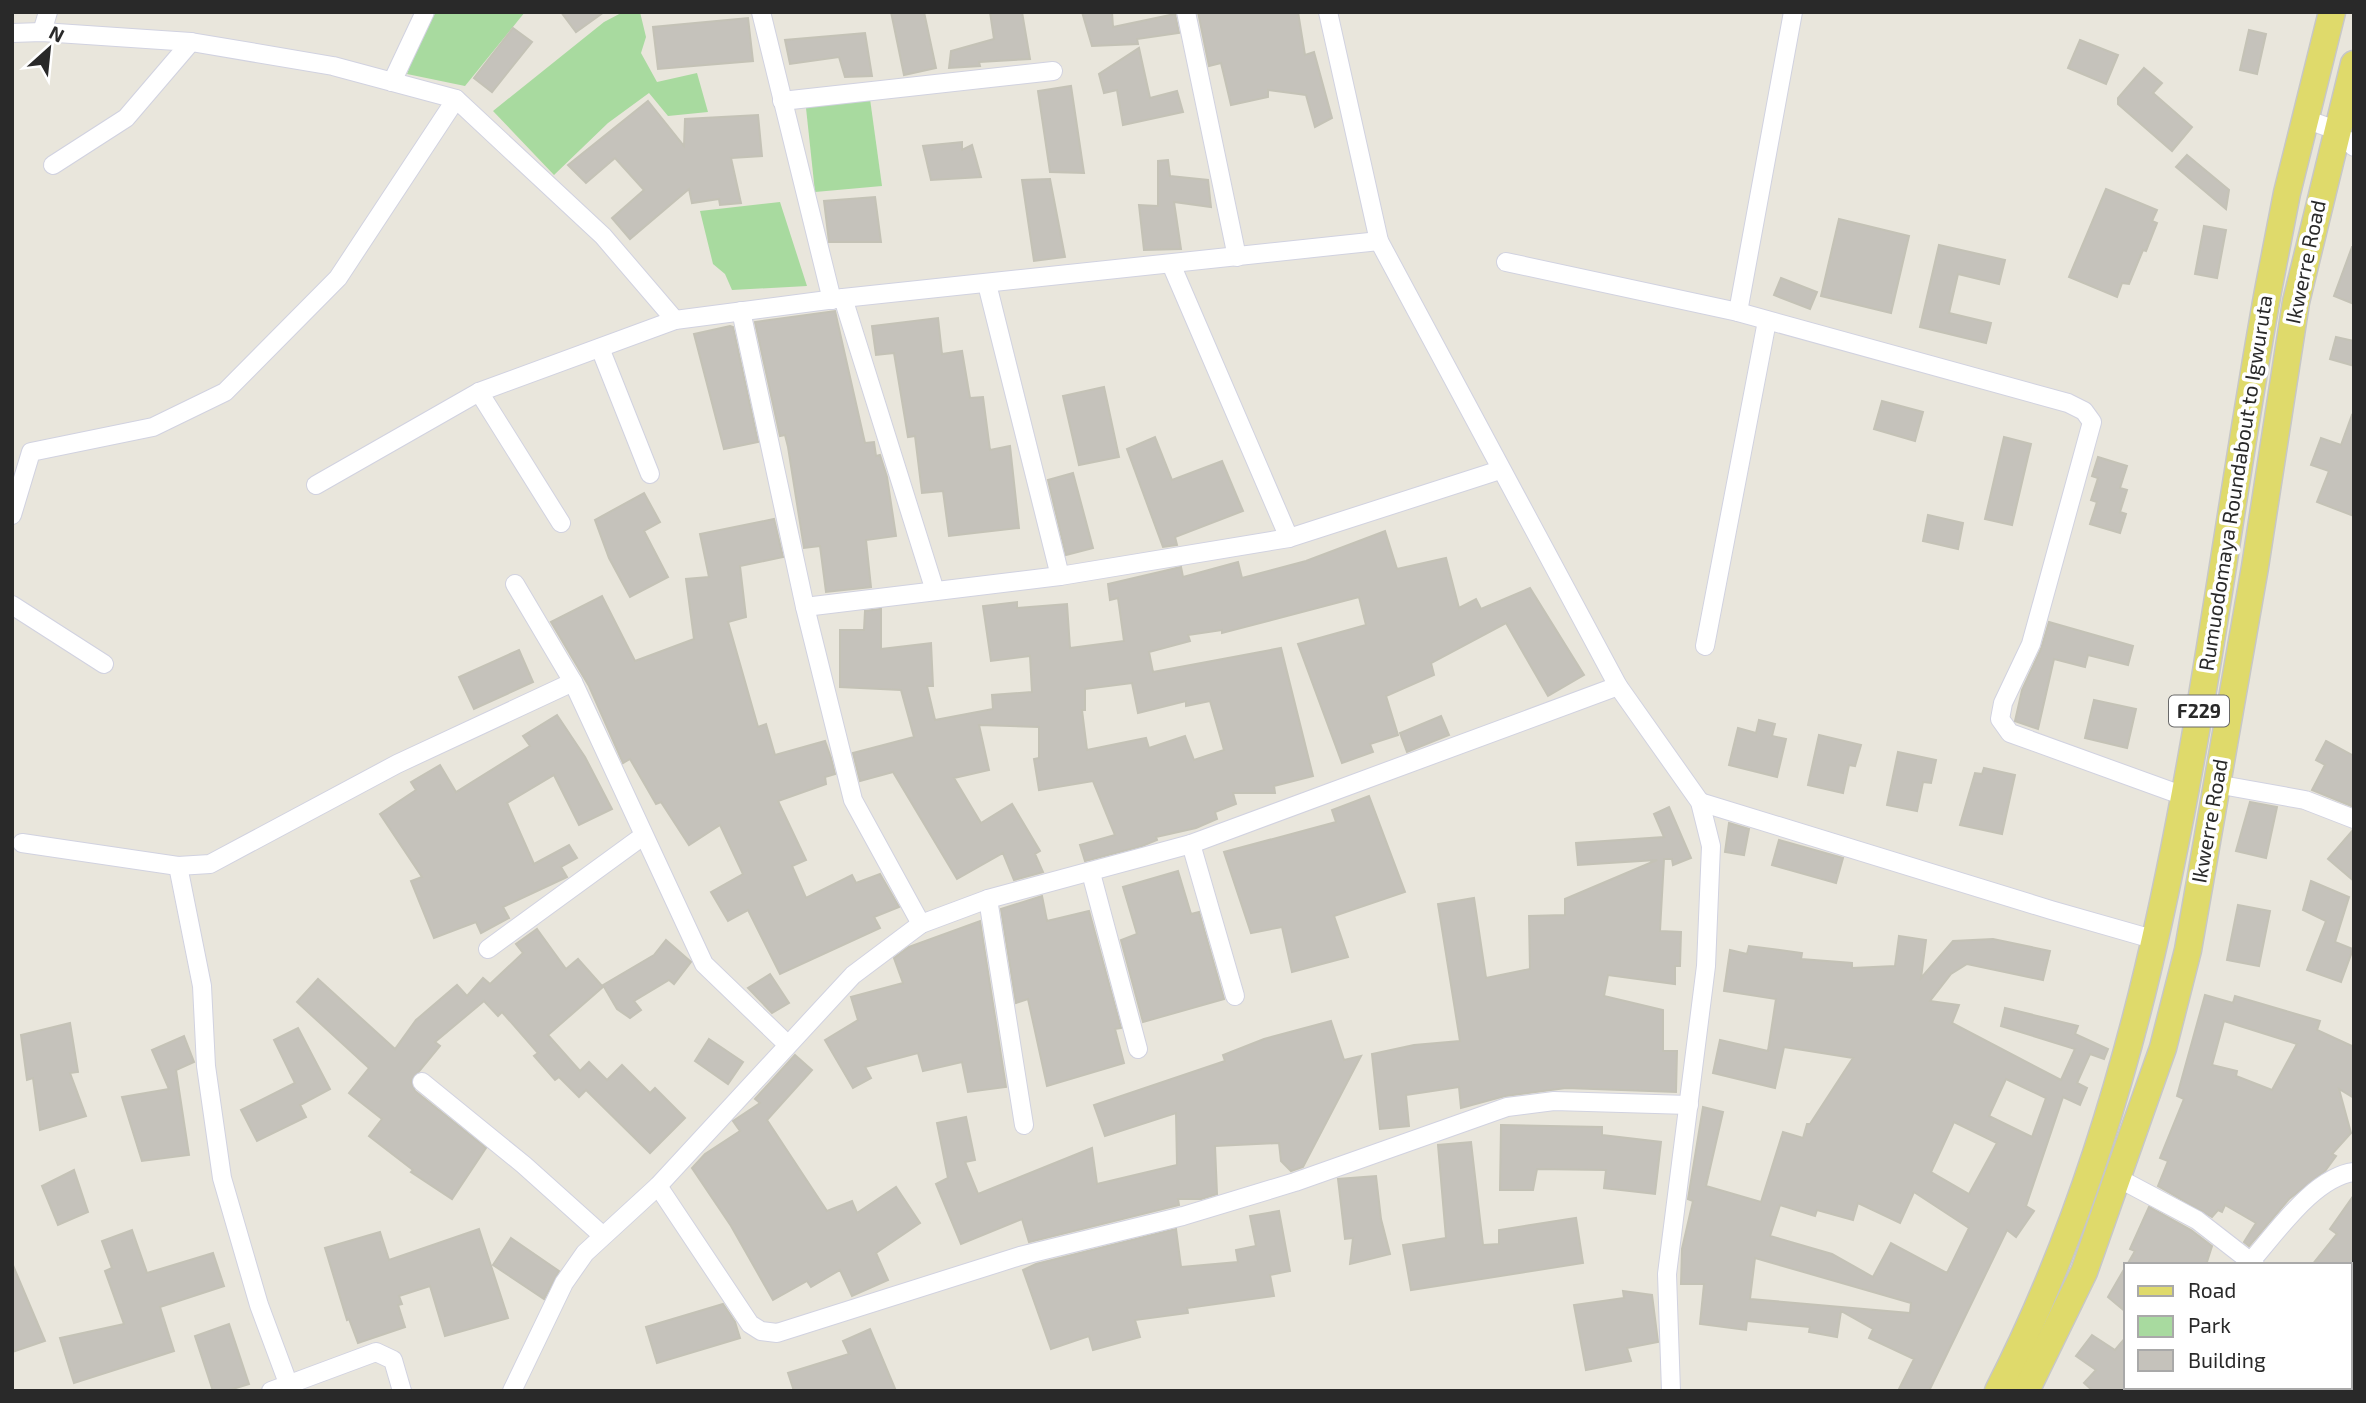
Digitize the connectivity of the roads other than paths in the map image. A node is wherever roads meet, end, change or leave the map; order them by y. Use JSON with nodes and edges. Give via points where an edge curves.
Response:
{"nodes":[{"id":1,"x":48,"y":12,"type":"edge"},
{"id":2,"x":425,"y":12,"type":"edge"},
{"id":3,"x":761,"y":12,"type":"edge"},
{"id":4,"x":1186,"y":12,"type":"edge"},
{"id":5,"x":1328,"y":12,"type":"edge"},
{"id":6,"x":1793,"y":12,"type":"edge"},
{"id":7,"x":2332,"y":12,"type":"edge"},
{"id":8,"x":42,"y":32,"type":"junction"},
{"id":9,"x":12,"y":33,"type":"edge"},
{"id":10,"x":191,"y":42,"type":"junction"},
{"id":11,"x":2354,"y":64,"type":"edge"},
{"id":12,"x":1053,"y":71,"type":"dead end"},
{"id":13,"x":392,"y":82,"type":"junction"},
{"id":14,"x":456,"y":99,"type":"junction"},
{"id":15,"x":782,"y":101,"type":"junction"},
{"id":16,"x":2305,"y":119,"type":"junction"},
{"id":17,"x":2345,"y":139,"type":"edge"},
{"id":18,"x":53,"y":165,"type":"dead end"},
{"id":19,"x":1379,"y":241,"type":"junction"},
{"id":20,"x":1237,"y":257,"type":"junction"},
{"id":21,"x":1506,"y":262,"type":"dead end"},
{"id":22,"x":1171,"y":264,"type":"junction"},
{"id":23,"x":987,"y":284,"type":"junction"},
{"id":24,"x":838,"y":299,"type":"junction"},
{"id":25,"x":741,"y":311,"type":"junction"},
{"id":26,"x":1738,"y":313,"type":"junction"},
{"id":27,"x":675,"y":320,"type":"junction"},
{"id":28,"x":1767,"y":321,"type":"junction"},
{"id":29,"x":600,"y":348,"type":"junction"},
{"id":30,"x":479,"y":392,"type":"junction"},
{"id":31,"x":12,"y":449,"type":"edge"},
{"id":32,"x":31,"y":453,"type":"junction"},
{"id":33,"x":1500,"y":470,"type":"junction"},
{"id":34,"x":650,"y":474,"type":"dead end"},
{"id":35,"x":316,"y":485,"type":"dead end"},
{"id":36,"x":12,"y":515,"type":"edge"},
{"id":37,"x":561,"y":523,"type":"dead end"},
{"id":38,"x":1289,"y":538,"type":"junction"},
{"id":39,"x":1060,"y":576,"type":"junction"},
{"id":40,"x":515,"y":584,"type":"dead end"},
{"id":41,"x":936,"y":591,"type":"junction"},
{"id":42,"x":12,"y":605,"type":"edge"},
{"id":43,"x":805,"y":607,"type":"junction"},
{"id":44,"x":1705,"y":646,"type":"dead end"},
{"id":45,"x":104,"y":664,"type":"dead end"},
{"id":46,"x":573,"y":682,"type":"junction"},
{"id":47,"x":1618,"y":686,"type":"junction"},
{"id":48,"x":2216,"y":784,"type":"junction"},
{"id":49,"x":2184,"y":796,"type":"junction"},
{"id":50,"x":1700,"y":802,"type":"junction"},
{"id":51,"x":2354,"y":819,"type":"edge"},
{"id":52,"x":643,"y":836,"type":"junction"},
{"id":53,"x":22,"y":843,"type":"dead end"},
{"id":54,"x":1191,"y":844,"type":"junction"},
{"id":55,"x":177,"y":866,"type":"junction"},
{"id":56,"x":1091,"y":873,"type":"junction"},
{"id":57,"x":988,"y":899,"type":"junction"},
{"id":58,"x":921,"y":924,"type":"junction"},
{"id":59,"x":2157,"y":940,"type":"junction"},
{"id":60,"x":488,"y":949,"type":"dead end"},
{"id":61,"x":1235,"y":996,"type":"dead end"},
{"id":62,"x":787,"y":1044,"type":"junction"},
{"id":63,"x":1138,"y":1049,"type":"dead end"},
{"id":64,"x":422,"y":1082,"type":"dead end"},
{"id":65,"x":1689,"y":1105,"type":"junction"},
{"id":66,"x":1024,"y":1125,"type":"dead end"},
{"id":67,"x":2354,"y":1172,"type":"edge"},
{"id":68,"x":2118,"y":1178,"type":"junction"},
{"id":69,"x":658,"y":1186,"type":"junction"},
{"id":70,"x":602,"y":1235,"type":"junction"},
{"id":71,"x":2253,"y":1263,"type":"edge"},
{"id":72,"x":288,"y":1383,"type":"junction"},
{"id":73,"x":271,"y":1391,"type":"edge"},
{"id":74,"x":402,"y":1391,"type":"edge"},
{"id":75,"x":512,"y":1391,"type":"edge"},
{"id":76,"x":1671,"y":1391,"type":"edge"},
{"id":77,"x":1998,"y":1391,"type":"edge"},
{"id":78,"x":2026,"y":1391,"type":"edge"}],
"edges":[{"from":1,"to":8,"type":"street"},
{"from":2,"to":13,"type":"street"},
{"from":3,"to":15,"type":"street"},
{"from":4,"to":20,"type":"street"},
{"from":5,"to":19,"type":"street"},
{"from":6,"to":26,"type":"street"},
{"from":7,"to":16,"type":"main road","name":"Rumuodomaya Roundabout to Igwuruta","number":"F229"},
{"from":8,"to":9,"type":"street"},
{"from":8,"to":10,"type":"street"},
{"from":10,"to":13,"type":"street","via":[[333,66]]},
{"from":10,"to":18,"type":"street","via":[[126,118]]},
{"from":11,"to":17,"type":"main road","name":"Ikwerre Road","number":"F229"},
{"from":12,"to":15,"type":"street"},
{"from":13,"to":14,"type":"street"},
{"from":14,"to":27,"type":"street","via":[[603,236]]},
{"from":14,"to":32,"type":"street","via":[[338,278],[225,392],[153,426]]},
{"from":15,"to":24,"type":"street"},
{"from":16,"to":17,"type":"street"},
{"from":16,"to":49,"type":"main road","name":"Rumuodomaya Roundabout to Igwuruta","number":"F229","via":[[2265,304]]},
{"from":17,"to":48,"type":"main road","name":"Ikwerre Road","number":"F229","via":[[2296,302],[2256,567]]},
{"from":19,"to":20,"type":"street"},
{"from":19,"to":33,"type":"street"},
{"from":20,"to":22,"type":"street"},
{"from":21,"to":26,"type":"street"},
{"from":22,"to":23,"type":"street"},
{"from":22,"to":38,"type":"street"},
{"from":23,"to":24,"type":"street"},
{"from":23,"to":39,"type":"street"},
{"from":24,"to":25,"type":"street"},
{"from":24,"to":41,"type":"street"},
{"from":25,"to":27,"type":"street"},
{"from":25,"to":43,"type":"street"},
{"from":26,"to":28,"type":"street"},
{"from":27,"to":29,"type":"street"},
{"from":28,"to":44,"type":"street"},
{"from":28,"to":49,"type":"street","via":[[2084,411],[2092,422],[2073,497],[2031,644],[2000,719],[2010,733]]},
{"from":29,"to":30,"type":"street"},
{"from":29,"to":34,"type":"street"},
{"from":30,"to":35,"type":"street"},
{"from":30,"to":37,"type":"street"},
{"from":31,"to":32,"type":"street"},
{"from":32,"to":36,"type":"street"},
{"from":33,"to":38,"type":"street"},
{"from":33,"to":47,"type":"street"},
{"from":38,"to":39,"type":"street"},
{"from":39,"to":41,"type":"street"},
{"from":40,"to":46,"type":"street"},
{"from":41,"to":43,"type":"street"},
{"from":42,"to":45,"type":"street"},
{"from":43,"to":58,"type":"street","via":[[853,800]]},
{"from":46,"to":52,"type":"street"},
{"from":46,"to":55,"type":"street","via":[[397,764],[210,864]]},
{"from":47,"to":50,"type":"street"},
{"from":47,"to":54,"type":"street"},
{"from":48,"to":51,"type":"street","via":[[2305,800]]},
{"from":48,"to":68,"type":"main road","name":"Ikwerre Road","number":"F229","via":[[2188,950],[2163,1048]]},
{"from":49,"to":59,"type":"main road","name":"Rumuodomaya Roundabout to Igwuruta","number":"F229"},
{"from":50,"to":59,"type":"street"},
{"from":50,"to":65,"type":"street","via":[[1712,846],[1706,966]]},
{"from":52,"to":60,"type":"street"},
{"from":52,"to":62,"type":"street","via":[[704,964]]},
{"from":53,"to":55,"type":"street"},
{"from":54,"to":56,"type":"street"},
{"from":54,"to":61,"type":"street"},
{"from":55,"to":72,"type":"street","via":[[202,986],[206,1066],[222,1178],[259,1305]]},
{"from":56,"to":57,"type":"street"},
{"from":56,"to":63,"type":"street"},
{"from":57,"to":58,"type":"street"},
{"from":57,"to":66,"type":"street"},
{"from":58,"to":62,"type":"street","via":[[853,975]]},
{"from":59,"to":77,"type":"main road","name":"Rumuodomaya Roundabout to Igwuruta","number":"F229","via":[[2139,1013],[2081,1196]]},
{"from":62,"to":69,"type":"street"},
{"from":64,"to":70,"type":"street"},
{"from":65,"to":69,"type":"street","via":[[1554,1101],[1507,1107],[1295,1182],[1183,1216],[1020,1256],[776,1333],[750,1324]]},
{"from":65,"to":76,"type":"street","via":[[1667,1274]]},
{"from":67,"to":71,"type":"street","via":[[2342,1173],[2319,1186]]},
{"from":68,"to":71,"type":"street","via":[[2197,1220]]},
{"from":68,"to":78,"type":"main road","name":"Ikwerre Road","number":"F229","via":[[2084,1272]]},
{"from":69,"to":70,"type":"street"},
{"from":70,"to":75,"type":"street","via":[[564,1283]]},
{"from":72,"to":73,"type":"street"},
{"from":72,"to":74,"type":"street","via":[[376,1352],[393,1360]]}]}
